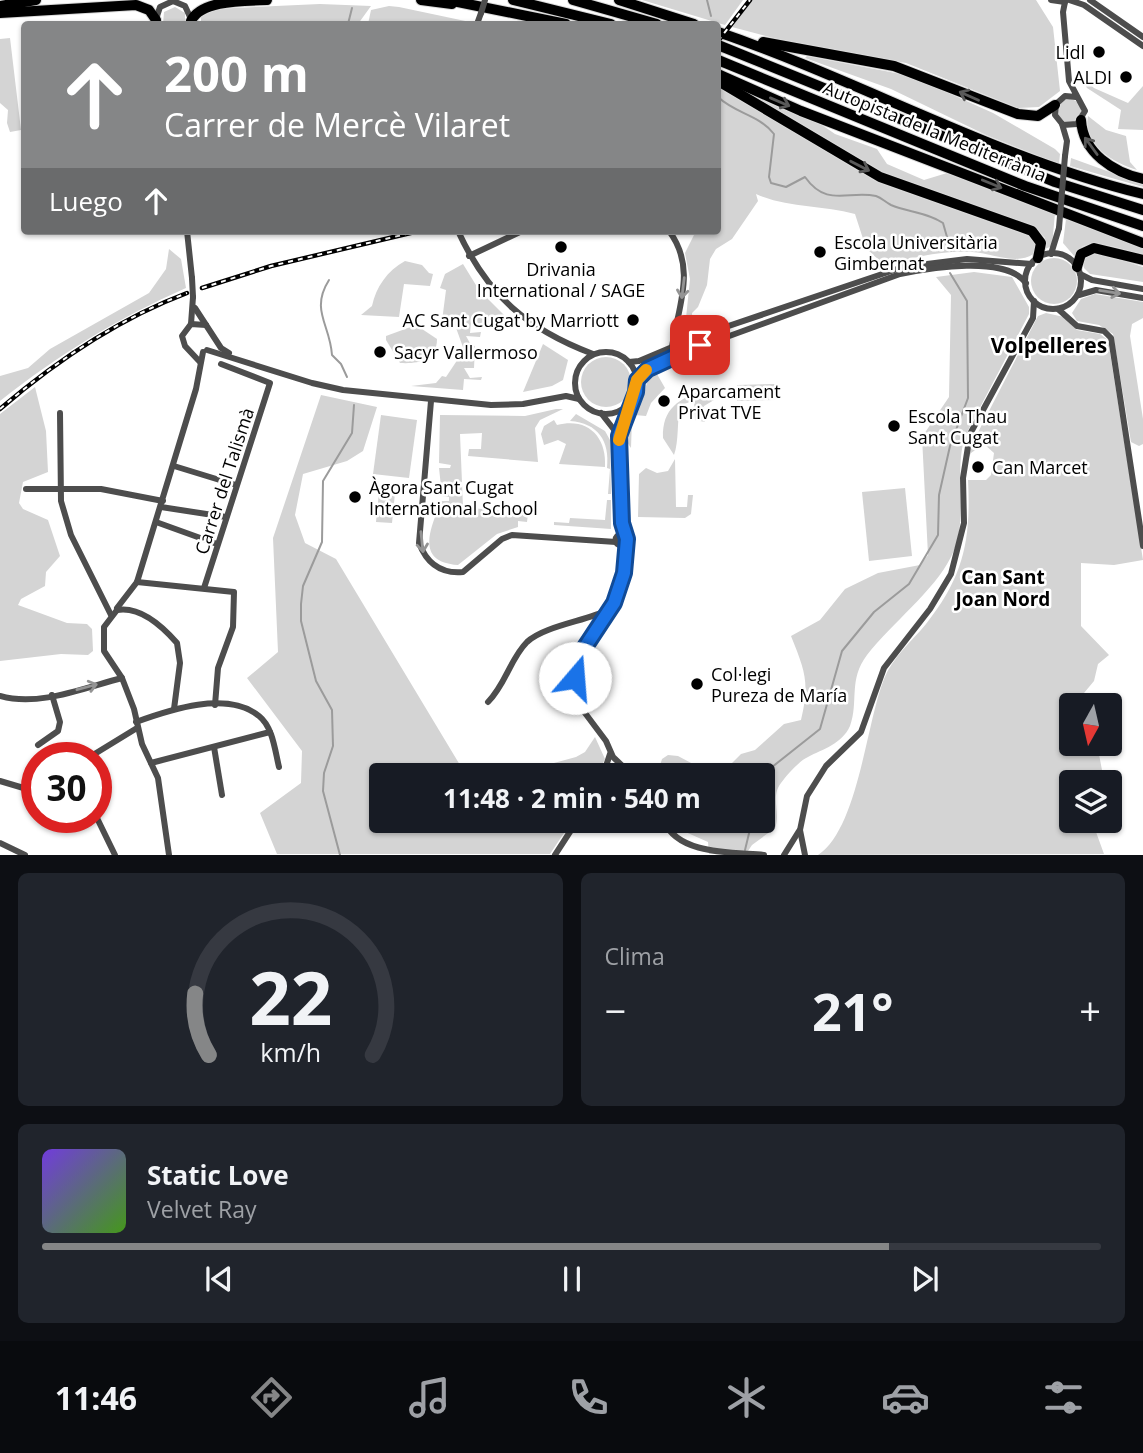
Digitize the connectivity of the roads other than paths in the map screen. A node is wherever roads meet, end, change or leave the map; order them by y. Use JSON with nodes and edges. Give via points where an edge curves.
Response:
{"nodes":[{"id":1,"x":36,"y":0,"type":"edge"},
{"id":2,"x":267,"y":0,"type":"edge"},
{"id":3,"x":421,"y":0,"type":"edge"},
{"id":4,"x":448,"y":0,"type":"edge"},
{"id":5,"x":513,"y":0,"type":"edge"},
{"id":6,"x":573,"y":0,"type":"edge"},
{"id":7,"x":619,"y":0,"type":"edge"},
{"id":8,"x":1090,"y":0,"type":"edge"},
{"id":9,"x":174,"y":1,"type":"edge"},
{"id":10,"x":1063,"y":1,"type":"edge"},
{"id":11,"x":1099,"y":2,"type":"edge"},
{"id":12,"x":162,"y":3,"type":"edge"},
{"id":13,"x":0,"y":6,"type":"edge"},
{"id":14,"x":484,"y":7,"type":"edge"},
{"id":15,"x":658,"y":12,"type":"junction"},
{"id":16,"x":0,"y":13,"type":"edge"},
{"id":17,"x":155,"y":21,"type":"edge"},
{"id":18,"x":156,"y":21,"type":"edge"},
{"id":19,"x":190,"y":21,"type":"edge"},
{"id":20,"x":191,"y":21,"type":"edge"},
{"id":21,"x":552,"y":21,"type":"edge"},
{"id":22,"x":599,"y":21,"type":"edge"},
{"id":23,"x":646,"y":21,"type":"edge"},
{"id":24,"x":685,"y":21,"type":"edge"},
{"id":25,"x":693,"y":21,"type":"edge"},
{"id":26,"x":721,"y":31,"type":"edge"},
{"id":27,"x":721,"y":31,"type":"edge"},
{"id":28,"x":1143,"y":37,"type":"edge"},
{"id":29,"x":721,"y":46,"type":"edge"},
{"id":30,"x":1143,"y":47,"type":"edge"},
{"id":31,"x":721,"y":61,"type":"edge"},
{"id":32,"x":721,"y":75,"type":"edge"},
{"id":33,"x":1069,"y":81,"type":"junction"},
{"id":34,"x":721,"y":83,"type":"edge"},
{"id":35,"x":1063,"y":97,"type":"junction"},
{"id":36,"x":1076,"y":97,"type":"junction"},
{"id":37,"x":860,"y":102,"type":"junction"},
{"id":38,"x":1055,"y":105,"type":"junction"},
{"id":39,"x":1078,"y":122,"type":"junction"},
{"id":40,"x":1062,"y":124,"type":"junction"},
{"id":41,"x":1067,"y":141,"type":"junction"},
{"id":42,"x":1143,"y":177,"type":"edge"},
{"id":43,"x":1143,"y":194,"type":"edge"},
{"id":44,"x":1143,"y":200,"type":"edge"},
{"id":45,"x":1143,"y":210,"type":"edge"},
{"id":46,"x":1143,"y":228,"type":"edge"},
{"id":47,"x":1058,"y":230,"type":"junction"},
{"id":48,"x":187,"y":235,"type":"edge"},
{"id":49,"x":460,"y":235,"type":"edge"},
{"id":50,"x":514,"y":235,"type":"edge"},
{"id":51,"x":671,"y":235,"type":"edge"},
{"id":52,"x":1143,"y":243,"type":"edge"},
{"id":53,"x":1051,"y":254,"type":"junction"},
{"id":54,"x":470,"y":256,"type":"junction"},
{"id":55,"x":1065,"y":256,"type":"junction"},
{"id":56,"x":1035,"y":261,"type":"junction"},
{"id":57,"x":1143,"y":262,"type":"edge"},
{"id":58,"x":1078,"y":270,"type":"junction"},
{"id":59,"x":1026,"y":283,"type":"junction"},
{"id":60,"x":1143,"y":289,"type":"edge"},
{"id":61,"x":1077,"y":296,"type":"junction"},
{"id":62,"x":1143,"y":298,"type":"edge"},
{"id":63,"x":1034,"y":301,"type":"junction"},
{"id":64,"x":1071,"y":303,"type":"junction"},
{"id":65,"x":195,"y":308,"type":"junction"},
{"id":66,"x":1046,"y":308,"type":"junction"},
{"id":67,"x":1058,"y":309,"type":"junction"},
{"id":68,"x":1033,"y":318,"type":"junction"},
{"id":69,"x":1070,"y":318,"type":"junction"},
{"id":70,"x":191,"y":324,"type":"junction"},
{"id":71,"x":206,"y":326,"type":"junction"},
{"id":72,"x":213,"y":336,"type":"junction"},
{"id":73,"x":672,"y":347,"type":"junction"},
{"id":74,"x":575,"y":349,"type":"junction"},
{"id":75,"x":205,"y":351,"type":"junction"},
{"id":76,"x":192,"y":352,"type":"junction"},
{"id":77,"x":593,"y":354,"type":"junction"},
{"id":78,"x":234,"y":357,"type":"junction"},
{"id":79,"x":201,"y":362,"type":"junction"},
{"id":80,"x":629,"y":362,"type":"junction"},
{"id":81,"x":581,"y":363,"type":"junction"},
{"id":82,"x":221,"y":364,"type":"dead end"},
{"id":83,"x":637,"y":380,"type":"junction"},
{"id":84,"x":575,"y":383,"type":"junction"},
{"id":85,"x":560,"y":396,"type":"junction"},
{"id":86,"x":579,"y":399,"type":"junction"},
{"id":87,"x":431,"y":401,"type":"junction"},
{"id":88,"x":629,"y":404,"type":"junction"},
{"id":89,"x":60,"y":413,"type":"dead end"},
{"id":90,"x":601,"y":413,"type":"junction"},
{"id":91,"x":619,"y":436,"type":"junction"},
{"id":92,"x":174,"y":466,"type":"junction"},
{"id":93,"x":236,"y":485,"type":"junction"},
{"id":94,"x":59,"y":488,"type":"junction"},
{"id":95,"x":26,"y":489,"type":"dead end"},
{"id":96,"x":162,"y":504,"type":"junction"},
{"id":97,"x":226,"y":516,"type":"junction"},
{"id":98,"x":156,"y":522,"type":"junction"},
{"id":99,"x":621,"y":541,"type":"junction"},
{"id":100,"x":217,"y":544,"type":"junction"},
{"id":101,"x":1143,"y":545,"type":"edge"},
{"id":102,"x":137,"y":582,"type":"junction"},
{"id":103,"x":204,"y":588,"type":"junction"},
{"id":104,"x":114,"y":610,"type":"junction"},
{"id":105,"x":610,"y":610,"type":"junction"},
{"id":106,"x":588,"y":619,"type":"junction"},
{"id":107,"x":598,"y":627,"type":"junction"},
{"id":108,"x":121,"y":678,"type":"junction"},
{"id":109,"x":52,"y":695,"type":"junction"},
{"id":110,"x":0,"y":696,"type":"edge"},
{"id":111,"x":488,"y":702,"type":"dead end"},
{"id":112,"x":215,"y":705,"type":"junction"},
{"id":113,"x":174,"y":709,"type":"junction"},
{"id":114,"x":136,"y":725,"type":"junction"},
{"id":115,"x":270,"y":732,"type":"junction"},
{"id":116,"x":42,"y":742,"type":"edge"},
{"id":117,"x":111,"y":742,"type":"edge"},
{"id":118,"x":214,"y":747,"type":"junction"},
{"id":119,"x":610,"y":752,"type":"junction"},
{"id":120,"x":151,"y":763,"type":"junction"},
{"id":121,"x":609,"y":763,"type":"edge"},
{"id":122,"x":618,"y":763,"type":"edge"},
{"id":123,"x":279,"y":767,"type":"dead end"},
{"id":124,"x":0,"y":781,"type":"edge"},
{"id":125,"x":21,"y":787,"type":"edge"},
{"id":126,"x":222,"y":795,"type":"dead end"},
{"id":127,"x":800,"y":830,"type":"junction"},
{"id":128,"x":104,"y":833,"type":"edge"},
{"id":129,"x":569,"y":833,"type":"edge"},
{"id":130,"x":674,"y":833,"type":"edge"},
{"id":131,"x":0,"y":843,"type":"edge"},
{"id":132,"x":786,"y":851,"type":"edge"},
{"id":133,"x":804,"y":852,"type":"edge"},
{"id":134,"x":24,"y":855,"type":"edge"},
{"id":135,"x":115,"y":855,"type":"edge"},
{"id":136,"x":169,"y":855,"type":"edge"},
{"id":137,"x":555,"y":855,"type":"edge"},
{"id":138,"x":764,"y":855,"type":"edge"}],
"edges":[{"from":1,"to":13,"type":"highway"},
{"from":2,"to":20,"type":"highway","via":[[207,4]]},
{"from":3,"to":14,"type":"highway"},
{"from":4,"to":14,"type":"highway"},
{"from":5,"to":22,"type":"highway"},
{"from":6,"to":23,"type":"highway"},
{"from":7,"to":15,"type":"highway"},
{"from":8,"to":11,"type":"street"},
{"from":9,"to":12,"type":"street"},
{"from":9,"to":19,"type":"street","via":[[187,7]]},
{"from":10,"to":30,"type":"street","via":[[1084,5]]},
{"from":10,"to":33,"type":"street"},
{"from":11,"to":28,"type":"street"},
{"from":12,"to":18,"type":"street"},
{"from":14,"to":21,"type":"highway"},
{"from":15,"to":24,"type":"highway"},
{"from":15,"to":25,"type":"highway"},
{"from":16,"to":17,"type":"highway","via":[[136,5],[149,10]]},
{"from":38,"to":26,"type":"highway","one_way":true,"via":[[1042,114],[1024,116],[894,66]]},
{"from":27,"to":43,"type":"highway","via":[[1014,151]]},
{"from":29,"to":37,"type":"highway","name":"Autopista de la Mediterrània"},
{"from":31,"to":46,"type":"highway","name":"Autopista de la Mediterrània"},
{"from":32,"to":52,"type":"highway","one_way":true,"via":[[801,111]]},
{"from":33,"to":35,"type":"street"},
{"from":33,"to":36,"type":"street"},
{"from":34,"to":56,"type":"highway","one_way":true,"via":[[880,177],[1030,230],[1041,243]]},
{"from":35,"to":36,"type":"street"},
{"from":35,"to":38,"type":"street"},
{"from":36,"to":39,"type":"street","via":[[1084,108]]},
{"from":37,"to":44,"type":"highway"},
{"from":37,"to":45,"type":"highway","name":"Autopista de la Mediterrània","via":[[1081,192]]},
{"from":38,"to":40,"type":"street","via":[[1055,117]]},
{"from":39,"to":40,"type":"street"},
{"from":39,"to":41,"type":"street"},
{"from":42,"to":39,"type":"highway","one_way":true,"via":[[1111,166],[1088,146]]},
{"from":40,"to":41,"type":"street"},
{"from":41,"to":47,"type":"street","bridge":true},
{"from":47,"to":53,"type":"street"},
{"from":47,"to":55,"type":"street"},
{"from":48,"to":65,"type":"street","bridge":true},
{"from":49,"to":54,"type":"street"},
{"from":50,"to":54,"type":"street"},
{"from":51,"to":73,"type":"street","one_way":true,"via":[[681,253],[685,277]]},
{"from":53,"to":55,"type":"street"},
{"from":53,"to":56,"type":"street"},
{"from":54,"to":74,"type":"street","via":[[511,309]]},
{"from":55,"to":58,"type":"street"},
{"from":56,"to":59,"type":"street"},
{"from":56,"to":73,"type":"street","via":[[967,259],[903,267]]},
{"from":57,"to":58,"type":"highway","via":[[1115,251],[1089,248],[1081,254]]},
{"from":58,"to":60,"type":"street","via":[[1093,280]]},
{"from":58,"to":61,"type":"street","via":[[1081,286]]},
{"from":59,"to":63,"type":"street"},
{"from":59,"to":83,"type":"street","via":[[1016,274],[975,266],[900,274],[700,345],[648,369]]},
{"from":61,"to":62,"type":"street","one_way":true,"via":[[1101,290]]},
{"from":61,"to":64,"type":"street"},
{"from":63,"to":66,"type":"street"},
{"from":63,"to":68,"type":"street"},
{"from":64,"to":67,"type":"street"},
{"from":64,"to":69,"type":"street"},
{"from":65,"to":70,"type":"street"},
{"from":65,"to":71,"type":"street"},
{"from":66,"to":67,"type":"street"},
{"from":66,"to":68,"type":"street"},
{"from":67,"to":69,"type":"street"},
{"from":68,"to":127,"type":"street","via":[[970,434],[963,478],[964,523],[951,573],[930,609],[884,668],[862,732],[814,782],[801,812]]},
{"from":69,"to":101,"type":"street","via":[[1077,326],[1104,331],[1111,338]]},
{"from":70,"to":71,"type":"street"},
{"from":70,"to":76,"type":"street","via":[[182,339]]},
{"from":71,"to":72,"type":"street"},
{"from":72,"to":75,"type":"street"},
{"from":72,"to":78,"type":"street"},
{"from":73,"to":80,"type":"street"},
{"from":74,"to":77,"type":"street"},
{"from":74,"to":81,"type":"street"},
{"from":75,"to":76,"type":"street"},
{"from":75,"to":78,"type":"street"},
{"from":75,"to":79,"type":"street"},
{"from":76,"to":79,"type":"street"},
{"from":77,"to":80,"type":"street","via":[[612,352]]},
{"from":77,"to":81,"type":"street"},
{"from":78,"to":87,"type":"street","via":[[312,383]]},
{"from":79,"to":92,"type":"street"},
{"from":80,"to":83,"type":"street"},
{"from":81,"to":84,"type":"street"},
{"from":82,"to":93,"type":"street","name":"Carrer del Talismà","via":[[270,383]]},
{"from":83,"to":88,"type":"street"},
{"from":84,"to":85,"type":"street"},
{"from":84,"to":86,"type":"street"},
{"from":85,"to":86,"type":"street"},
{"from":85,"to":87,"type":"street","via":[[507,405]]},
{"from":86,"to":90,"type":"street"},
{"from":87,"to":99,"type":"street","one_way":true,"via":[[419,544],[440,570],[463,572],[512,534]]},
{"from":88,"to":90,"type":"street"},
{"from":88,"to":91,"type":"street"},
{"from":89,"to":94,"type":"street"},
{"from":90,"to":91,"type":"street"},
{"from":91,"to":99,"type":"street"},
{"from":92,"to":93,"type":"street"},
{"from":92,"to":96,"type":"street"},
{"from":93,"to":97,"type":"street","name":"Carrer del Talismà"},
{"from":94,"to":95,"type":"street"},
{"from":94,"to":96,"type":"street","via":[[101,489]]},
{"from":94,"to":104,"type":"street","via":[[71,535],[90,578]]},
{"from":96,"to":97,"type":"street"},
{"from":96,"to":98,"type":"street"},
{"from":97,"to":100,"type":"street","name":"Carrer del Talismà"},
{"from":98,"to":100,"type":"street"},
{"from":98,"to":102,"type":"street"},
{"from":99,"to":105,"type":"street","via":[[624,573]]},
{"from":100,"to":103,"type":"street","name":"Carrer del Talismà"},
{"from":102,"to":103,"type":"street"},
{"from":102,"to":104,"type":"street"},
{"from":103,"to":112,"type":"street","via":[[234,592],[233,627],[218,668]]},
{"from":104,"to":108,"type":"street","via":[[104,627],[104,651]]},
{"from":104,"to":113,"type":"street","via":[[125,609],[150,619],[177,643],[180,663]]},
{"from":105,"to":106,"type":"street"},
{"from":105,"to":107,"type":"street"},
{"from":106,"to":107,"type":"street"},
{"from":106,"to":111,"type":"street","via":[[549,630],[528,642]]},
{"from":107,"to":119,"type":"street","via":[[579,660],[575,688]]},
{"from":109,"to":108,"type":"street","one_way":true},
{"from":108,"to":114,"type":"street"},
{"from":109,"to":110,"type":"street","via":[[20,701]]},
{"from":109,"to":116,"type":"street","via":[[60,722],[58,731]]},
{"from":112,"to":113,"type":"street"},
{"from":112,"to":115,"type":"street","via":[[235,706],[259,716]]},
{"from":113,"to":114,"type":"street"},
{"from":114,"to":117,"type":"street"},
{"from":114,"to":120,"type":"street"},
{"from":115,"to":118,"type":"street"},
{"from":115,"to":123,"type":"street"},
{"from":118,"to":120,"type":"street"},
{"from":118,"to":126,"type":"street"},
{"from":119,"to":121,"type":"street"},
{"from":119,"to":122,"type":"street"},
{"from":120,"to":136,"type":"street","via":[[158,778]]},
{"from":124,"to":125,"type":"street"},
{"from":127,"to":132,"type":"street"},
{"from":127,"to":133,"type":"street"},
{"from":128,"to":135,"type":"street"},
{"from":129,"to":137,"type":"street"},
{"from":130,"to":138,"type":"street","via":[[680,841],[700,849]]},
{"from":131,"to":134,"type":"street"},
{"from":132,"to":133,"type":"street","via":[[795,846]]}]}
